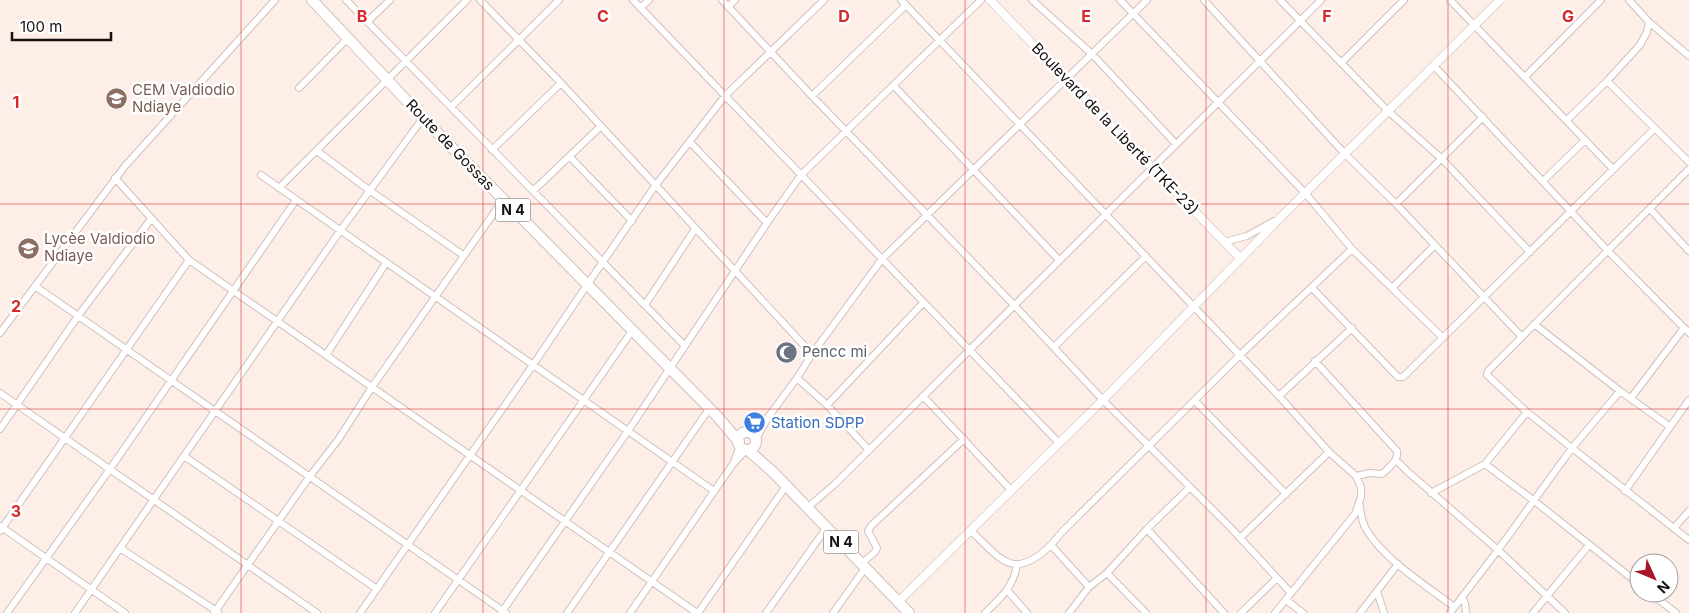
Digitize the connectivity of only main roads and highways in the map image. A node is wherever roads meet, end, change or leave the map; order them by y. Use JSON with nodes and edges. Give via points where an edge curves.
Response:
{"nodes":[{"id":1,"x":312,"y":0,"type":"edge"},
{"id":2,"x":903,"y":609,"type":"edge"}],
"edges":[{"from":1,"to":2,"type":"main road","name":"Route de Gossas","number":"N 4","via":[[669,369],[747,442]]}]}
